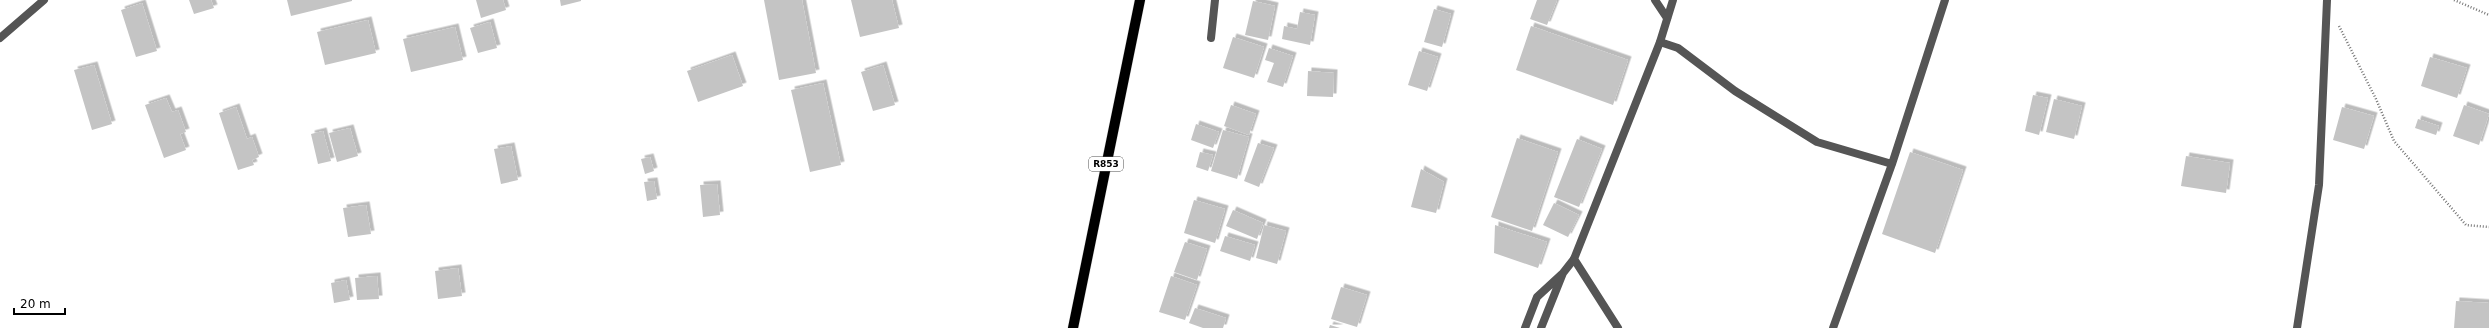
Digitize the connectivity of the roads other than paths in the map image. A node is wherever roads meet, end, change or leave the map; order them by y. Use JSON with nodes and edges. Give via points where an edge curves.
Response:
{"nodes":[{"id":1,"x":44,"y":0,"type":"edge"},
{"id":2,"x":1140,"y":0,"type":"edge"},
{"id":3,"x":1215,"y":0,"type":"edge"},
{"id":4,"x":1655,"y":0,"type":"edge"},
{"id":5,"x":1673,"y":0,"type":"edge"},
{"id":6,"x":1945,"y":0,"type":"edge"},
{"id":7,"x":2327,"y":0,"type":"edge"},
{"id":8,"x":1667,"y":18,"type":"junction"},
{"id":9,"x":0,"y":38,"type":"edge"},
{"id":10,"x":1211,"y":38,"type":"dead end"},
{"id":11,"x":1660,"y":42,"type":"junction"},
{"id":12,"x":1892,"y":164,"type":"junction"},
{"id":13,"x":1574,"y":258,"type":"junction"},
{"id":14,"x":1564,"y":273,"type":"junction"},
{"id":15,"x":1073,"y":328,"type":"edge"},
{"id":16,"x":1525,"y":328,"type":"edge"},
{"id":17,"x":1541,"y":328,"type":"edge"},
{"id":18,"x":1618,"y":328,"type":"edge"},
{"id":19,"x":1833,"y":328,"type":"edge"},
{"id":20,"x":2297,"y":328,"type":"edge"}],
"edges":[{"from":1,"to":9,"type":"street"},
{"from":2,"to":15,"type":"main road","number":"R853"},
{"from":3,"to":10,"type":"street"},
{"from":4,"to":8,"type":"street"},
{"from":5,"to":8,"type":"street"},
{"from":6,"to":12,"type":"street"},
{"from":7,"to":20,"type":"street","via":[[2319,185]]},
{"from":8,"to":11,"type":"street"},
{"from":11,"to":12,"type":"street","via":[[1678,48],[1735,91],[1817,142]]},
{"from":11,"to":13,"type":"street"},
{"from":12,"to":19,"type":"street"},
{"from":13,"to":14,"type":"street"},
{"from":13,"to":18,"type":"street"},
{"from":14,"to":16,"type":"street","via":[[1537,297]]},
{"from":14,"to":17,"type":"street"}]}
